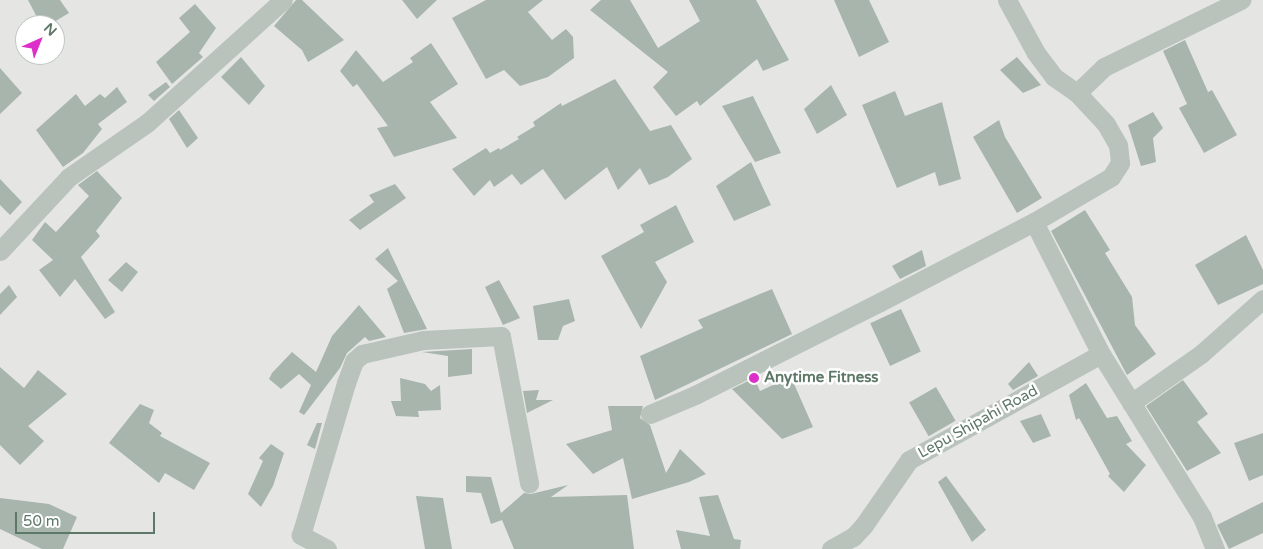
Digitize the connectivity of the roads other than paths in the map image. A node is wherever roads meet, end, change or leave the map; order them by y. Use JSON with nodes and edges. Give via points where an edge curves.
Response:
{"nodes":[{"id":1,"x":284,"y":0,"type":"edge"},
{"id":2,"x":1006,"y":0,"type":"edge"},
{"id":3,"x":1241,"y":0,"type":"edge"},
{"id":4,"x":1077,"y":93,"type":"junction"},
{"id":5,"x":1034,"y":222,"type":"junction"},
{"id":6,"x":0,"y":250,"type":"edge"},
{"id":7,"x":1263,"y":299,"type":"edge"},
{"id":8,"x":1101,"y":354,"type":"junction"},
{"id":9,"x":1131,"y":403,"type":"junction"},
{"id":10,"x":650,"y":414,"type":"dead end"},
{"id":11,"x":530,"y":483,"type":"dead end"},
{"id":12,"x":327,"y":549,"type":"edge"},
{"id":13,"x":831,"y":549,"type":"edge"},
{"id":14,"x":1215,"y":549,"type":"edge"}],
"edges":[{"from":1,"to":6,"type":"street","via":[[147,123],[69,177]]},
{"from":2,"to":4,"type":"street","via":[[1036,53],[1054,77]]},
{"from":3,"to":4,"type":"street","via":[[1104,67]]},
{"from":4,"to":5,"type":"street","via":[[1106,124],[1118,144],[1120,163],[1110,177]]},
{"from":5,"to":8,"type":"street"},
{"from":5,"to":10,"type":"street","via":[[695,395]]},
{"from":7,"to":9,"type":"street","via":[[1201,354]]},
{"from":8,"to":9,"type":"street"},
{"from":8,"to":13,"type":"street","name":"Lepu Shipahi Road","via":[[909,460],[864,525],[853,537]]},
{"from":9,"to":14,"type":"street","via":[[1202,517]]},
{"from":11,"to":12,"type":"street","via":[[501,336],[423,340],[362,354],[354,361],[346,383],[301,535]]}]}
